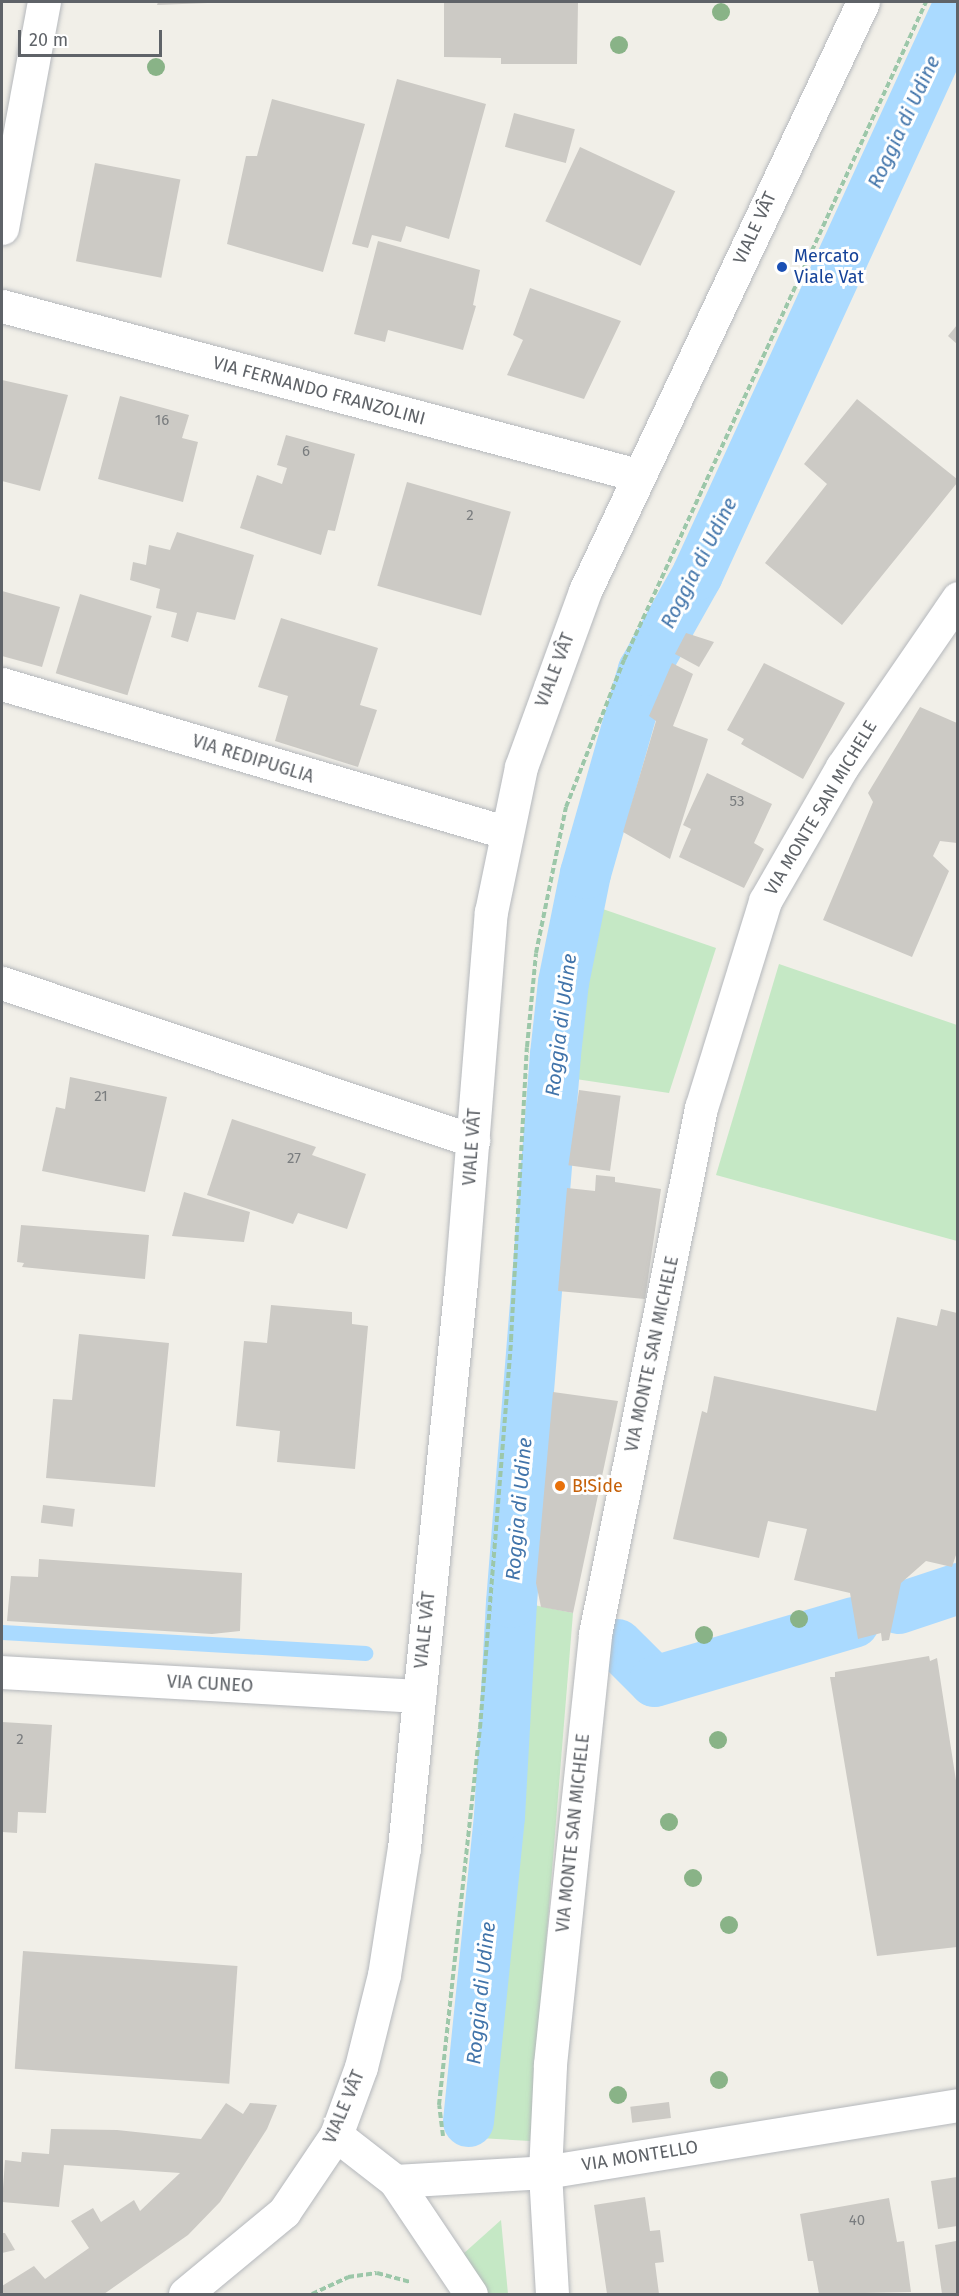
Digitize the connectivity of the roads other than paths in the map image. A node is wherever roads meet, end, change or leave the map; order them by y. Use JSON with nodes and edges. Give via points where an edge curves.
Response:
{"nodes":[{"id":1,"x":44,"y":2,"type":"edge"},
{"id":2,"x":863,"y":2,"type":"edge"},
{"id":3,"x":2,"y":228,"type":"edge"},
{"id":4,"x":2,"y":306,"type":"edge"},
{"id":5,"x":637,"y":475,"type":"junction"},
{"id":6,"x":957,"y":598,"type":"edge"},
{"id":7,"x":2,"y":684,"type":"edge"},
{"id":8,"x":505,"y":832,"type":"junction"},
{"id":9,"x":2,"y":982,"type":"edge"},
{"id":10,"x":473,"y":1141,"type":"junction"},
{"id":11,"x":2,"y":1672,"type":"edge"},
{"id":12,"x":419,"y":1696,"type":"junction"},
{"id":13,"x":957,"y":2105,"type":"edge"},
{"id":14,"x":336,"y":2135,"type":"junction"},
{"id":15,"x":545,"y":2172,"type":"junction"},
{"id":16,"x":395,"y":2181,"type":"junction"},
{"id":17,"x":185,"y":2295,"type":"edge"},
{"id":18,"x":471,"y":2295,"type":"edge"},
{"id":19,"x":552,"y":2295,"type":"edge"}],
"edges":[{"from":1,"to":3,"type":"street"},
{"from":2,"to":5,"type":"street","name":"VIALE VÂT"},
{"from":4,"to":5,"type":"street","name":"VIA FERNANDO FRANZOLINI"},
{"from":5,"to":8,"type":"street","name":"VIALE VÂT","via":[[585,591],[538,713]]},
{"from":6,"to":15,"type":"street","name":"VIA MONTE SAN MICHELE","via":[[842,767],[765,901],[701,1108],[595,1634],[550,2064]]},
{"from":7,"to":8,"type":"street","name":"VIA REDIPUGLIA"},
{"from":8,"to":10,"type":"street","name":"VIALE VÂT","via":[[489,934]]},
{"from":9,"to":10,"type":"street"},
{"from":10,"to":12,"type":"street","name":"VIALE VÂT"},
{"from":11,"to":12,"type":"street","name":"VIA CUNEO"},
{"from":12,"to":14,"type":"street","name":"VIALE VÂT","via":[[404,1848],[384,1976],[361,2067]]},
{"from":13,"to":15,"type":"street","name":"VIA MONTELLO"},
{"from":14,"to":16,"type":"street"},
{"from":14,"to":17,"type":"street","name":"VIALE VÂT","via":[[284,2212]]},
{"from":15,"to":16,"type":"street","name":"VIA MONTELLO"},
{"from":15,"to":19,"type":"street","name":"VIA MONTE SAN MICHELE"},
{"from":16,"to":18,"type":"street"}]}
